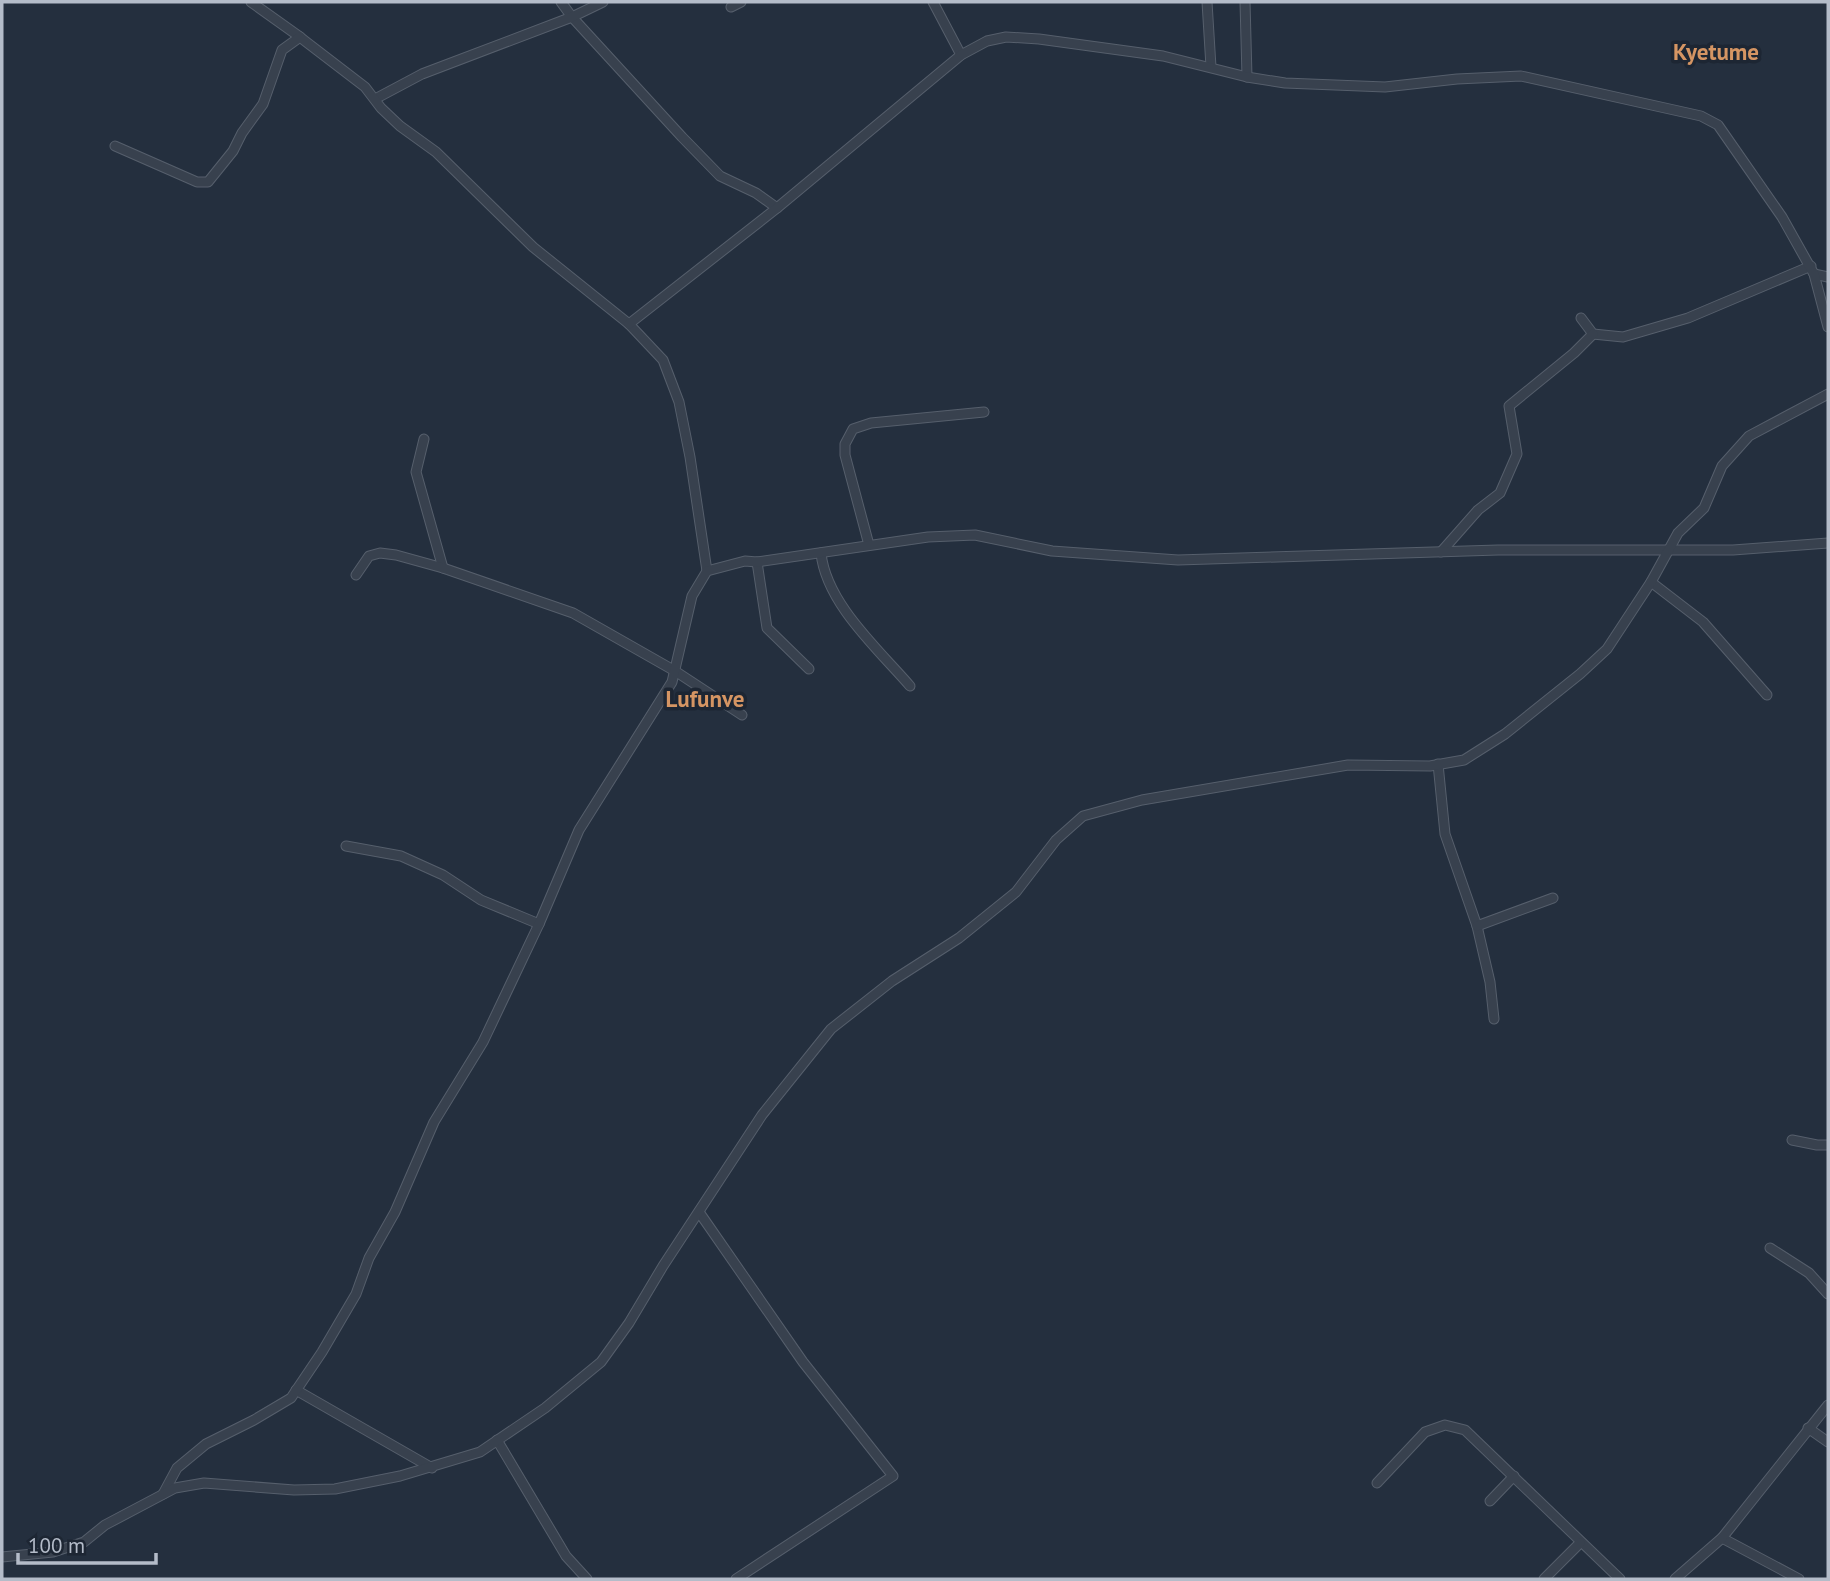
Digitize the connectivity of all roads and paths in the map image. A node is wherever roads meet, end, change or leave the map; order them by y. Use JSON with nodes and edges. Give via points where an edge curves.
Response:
{"nodes":[{"id":1,"x":251,"y":2,"type":"edge"},
{"id":2,"x":561,"y":2,"type":"edge"},
{"id":3,"x":603,"y":2,"type":"edge"},
{"id":4,"x":741,"y":2,"type":"edge"},
{"id":5,"x":933,"y":2,"type":"edge"},
{"id":6,"x":1207,"y":2,"type":"edge"},
{"id":7,"x":1245,"y":2,"type":"edge"},
{"id":8,"x":731,"y":7,"type":"dead end"},
{"id":9,"x":572,"y":17,"type":"junction"},
{"id":10,"x":300,"y":37,"type":"junction"},
{"id":11,"x":961,"y":55,"type":"junction"},
{"id":12,"x":1211,"y":67,"type":"junction"},
{"id":13,"x":1247,"y":78,"type":"junction"},
{"id":14,"x":375,"y":99,"type":"junction"},
{"id":15,"x":115,"y":146,"type":"dead end"},
{"id":16,"x":777,"y":208,"type":"junction"},
{"id":17,"x":1813,"y":270,"type":"junction"},
{"id":18,"x":1828,"y":277,"type":"edge"},
{"id":19,"x":1581,"y":317,"type":"dead end"},
{"id":20,"x":629,"y":324,"type":"junction"},
{"id":21,"x":1828,"y":327,"type":"edge"},
{"id":22,"x":1593,"y":334,"type":"junction"},
{"id":23,"x":1828,"y":394,"type":"edge"},
{"id":24,"x":984,"y":412,"type":"dead end"},
{"id":25,"x":424,"y":439,"type":"dead end"},
{"id":26,"x":1828,"y":543,"type":"edge"},
{"id":27,"x":869,"y":544,"type":"junction"},
{"id":28,"x":1667,"y":550,"type":"junction"},
{"id":29,"x":1441,"y":552,"type":"junction"},
{"id":30,"x":821,"y":553,"type":"junction"},
{"id":31,"x":757,"y":562,"type":"junction"},
{"id":32,"x":443,"y":568,"type":"junction"},
{"id":33,"x":707,"y":571,"type":"junction"},
{"id":34,"x":356,"y":575,"type":"dead end"},
{"id":35,"x":1651,"y":582,"type":"junction"},
{"id":36,"x":809,"y":669,"type":"dead end"},
{"id":37,"x":675,"y":671,"type":"junction"},
{"id":38,"x":910,"y":686,"type":"dead end"},
{"id":39,"x":1767,"y":695,"type":"dead end"},
{"id":40,"x":741,"y":715,"type":"dead end"},
{"id":41,"x":1438,"y":764,"type":"junction"},
{"id":42,"x":346,"y":846,"type":"dead end"},
{"id":43,"x":1553,"y":898,"type":"dead end"},
{"id":44,"x":539,"y":924,"type":"junction"},
{"id":45,"x":1477,"y":926,"type":"junction"},
{"id":46,"x":1493,"y":1019,"type":"dead end"},
{"id":47,"x":1792,"y":1140,"type":"dead end"},
{"id":48,"x":1828,"y":1145,"type":"edge"},
{"id":49,"x":699,"y":1212,"type":"junction"},
{"id":50,"x":1770,"y":1248,"type":"dead end"},
{"id":51,"x":1828,"y":1294,"type":"edge"},
{"id":52,"x":296,"y":1390,"type":"junction"},
{"id":53,"x":1828,"y":1405,"type":"edge"},
{"id":54,"x":1808,"y":1428,"type":"junction"},
{"id":55,"x":497,"y":1440,"type":"junction"},
{"id":56,"x":1828,"y":1442,"type":"edge"},
{"id":57,"x":432,"y":1468,"type":"junction"},
{"id":58,"x":1514,"y":1476,"type":"junction"},
{"id":59,"x":1377,"y":1483,"type":"dead end"},
{"id":60,"x":163,"y":1494,"type":"junction"},
{"id":61,"x":1490,"y":1501,"type":"dead end"},
{"id":62,"x":1722,"y":1538,"type":"junction"},
{"id":63,"x":1580,"y":1543,"type":"junction"},
{"id":64,"x":2,"y":1557,"type":"edge"},
{"id":65,"x":587,"y":1579,"type":"edge"},
{"id":66,"x":736,"y":1579,"type":"edge"},
{"id":67,"x":1544,"y":1579,"type":"edge"},
{"id":68,"x":1620,"y":1579,"type":"edge"},
{"id":69,"x":1675,"y":1579,"type":"edge"},
{"id":70,"x":1799,"y":1579,"type":"edge"}],
"edges":[{"from":1,"to":10,"type":"street"},
{"from":2,"to":9,"type":"street"},
{"from":3,"to":9,"type":"street"},
{"from":4,"to":8,"type":"street"},
{"from":5,"to":11,"type":"street"},
{"from":6,"to":12,"type":"street"},
{"from":7,"to":13,"type":"street"},
{"from":9,"to":14,"type":"street","via":[[422,74]]},
{"from":9,"to":16,"type":"street","via":[[720,176]]},
{"from":10,"to":14,"type":"street"},
{"from":10,"to":15,"type":"street","via":[[282,50],[263,104],[208,182],[197,182]]},
{"from":11,"to":12,"type":"street","via":[[1006,37],[1163,55]]},
{"from":11,"to":16,"type":"street"},
{"from":12,"to":13,"type":"street"},
{"from":13,"to":17,"type":"street","via":[[1385,87],[1521,76],[1700,116],[1718,125],[1783,217]]},
{"from":14,"to":20,"type":"street","via":[[533,247]]},
{"from":16,"to":20,"type":"street"},
{"from":17,"to":18,"type":"street"},
{"from":17,"to":21,"type":"street"},
{"from":17,"to":22,"type":"street","via":[[1623,337]]},
{"from":19,"to":22,"type":"street"},
{"from":20,"to":33,"type":"street","via":[[663,360],[679,402]]},
{"from":22,"to":29,"type":"street","via":[[1509,407],[1517,454],[1500,493],[1478,510]]},
{"from":23,"to":28,"type":"street","via":[[1749,436],[1722,466],[1704,508]]},
{"from":24,"to":27,"type":"street","via":[[871,423],[853,429],[845,455]]},
{"from":25,"to":32,"type":"street","via":[[416,472]]},
{"from":26,"to":28,"type":"street"},
{"from":27,"to":29,"type":"street","via":[[975,535],[1052,551],[1178,560]]},
{"from":27,"to":30,"type":"street"},
{"from":28,"to":29,"type":"street"},
{"from":28,"to":35,"type":"street"},
{"from":30,"to":31,"type":"street"},
{"from":30,"to":38,"type":"street","via":[[836,597]]},
{"from":31,"to":33,"type":"street"},
{"from":31,"to":36,"type":"street","via":[[767,628]]},
{"from":32,"to":34,"type":"street","via":[[380,553],[369,556]]},
{"from":32,"to":37,"type":"street","via":[[573,612]]},
{"from":33,"to":37,"type":"street","via":[[692,596]]},
{"from":35,"to":39,"type":"street","via":[[1703,622]]},
{"from":35,"to":41,"type":"street","via":[[1607,649],[1580,674],[1494,741],[1464,760]]},
{"from":37,"to":40,"type":"street"},
{"from":37,"to":44,"type":"street","via":[[579,830]]},
{"from":41,"to":45,"type":"street","via":[[1444,834]]},
{"from":41,"to":49,"type":"street","via":[[1348,765],[1142,800],[1083,816],[1056,840],[1016,892],[831,1029],[762,1115]]},
{"from":42,"to":44,"type":"street","via":[[401,856],[443,874],[481,900]]},
{"from":43,"to":45,"type":"street"},
{"from":44,"to":52,"type":"street","via":[[483,1042],[433,1122],[356,1294]]},
{"from":45,"to":46,"type":"street"},
{"from":47,"to":48,"type":"street"},
{"from":49,"to":55,"type":"street","via":[[601,1362]]},
{"from":49,"to":66,"type":"street","via":[[803,1362],[893,1476]]},
{"from":50,"to":51,"type":"street","via":[[1809,1273]]},
{"from":52,"to":57,"type":"street"},
{"from":52,"to":60,"type":"street","via":[[291,1398],[206,1444],[177,1468]]},
{"from":53,"to":54,"type":"street"},
{"from":54,"to":56,"type":"street"},
{"from":54,"to":62,"type":"street"},
{"from":55,"to":57,"type":"street","via":[[480,1452]]},
{"from":55,"to":65,"type":"street","via":[[566,1556]]},
{"from":57,"to":60,"type":"street","via":[[335,1489],[204,1483]]},
{"from":58,"to":59,"type":"street","via":[[1465,1430],[1445,1425],[1424,1432]]},
{"from":58,"to":61,"type":"street"},
{"from":58,"to":63,"type":"street"},
{"from":60,"to":64,"type":"street","via":[[105,1525],[84,1542],[53,1552]]},
{"from":62,"to":69,"type":"street"},
{"from":62,"to":70,"type":"street"},
{"from":63,"to":67,"type":"street"},
{"from":63,"to":68,"type":"street"}]}
